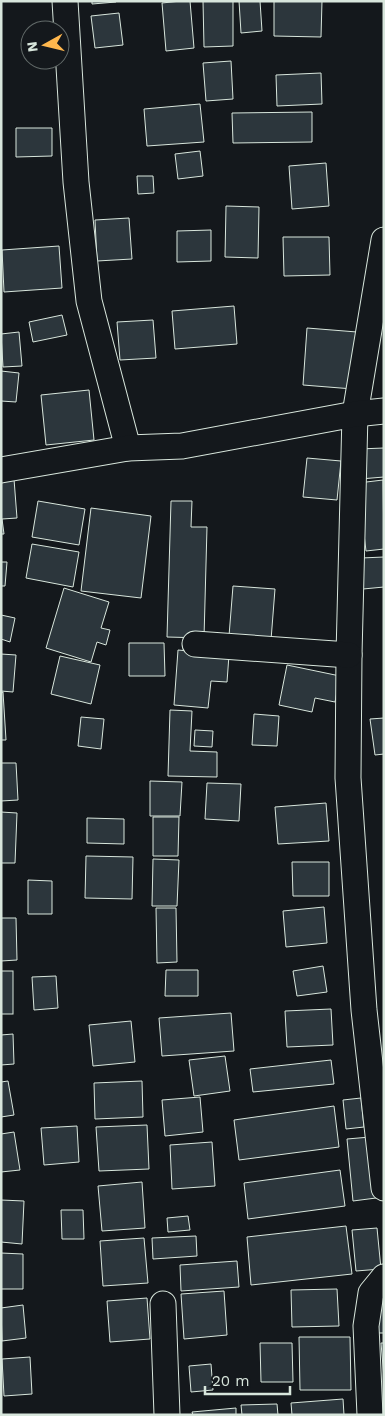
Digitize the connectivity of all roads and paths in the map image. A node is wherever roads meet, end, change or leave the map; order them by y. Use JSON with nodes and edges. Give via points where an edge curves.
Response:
{"nodes":[{"id":1,"x":65,"y":1,"type":"edge"},
{"id":2,"x":384,"y":240,"type":"edge"},
{"id":3,"x":384,"y":412,"type":"edge"},
{"id":4,"x":355,"y":414,"type":"junction"},
{"id":5,"x":128,"y":448,"type":"junction"},
{"id":6,"x":1,"y":470,"type":"edge"},
{"id":7,"x":195,"y":644,"type":"dead end"},
{"id":8,"x":348,"y":655,"type":"junction"},
{"id":9,"x":384,"y":1188,"type":"edge"},
{"id":10,"x":384,"y":1277,"type":"edge"},
{"id":11,"x":163,"y":1304,"type":"dead end"},
{"id":12,"x":167,"y":1415,"type":"edge"},
{"id":13,"x":370,"y":1415,"type":"edge"}],
"edges":[{"from":1,"to":5,"type":"street","via":[[76,182],[89,301]]},
{"from":2,"to":4,"type":"street"},
{"from":3,"to":4,"type":"street"},
{"from":4,"to":5,"type":"street","via":[[182,446]]},
{"from":4,"to":8,"type":"street"},
{"from":5,"to":6,"type":"street"},
{"from":7,"to":8,"type":"street"},
{"from":8,"to":9,"type":"street","via":[[349,788],[364,1010]]},
{"from":10,"to":13,"type":"street","via":[[371,1294],[366,1326]]},
{"from":11,"to":12,"type":"street"}]}
